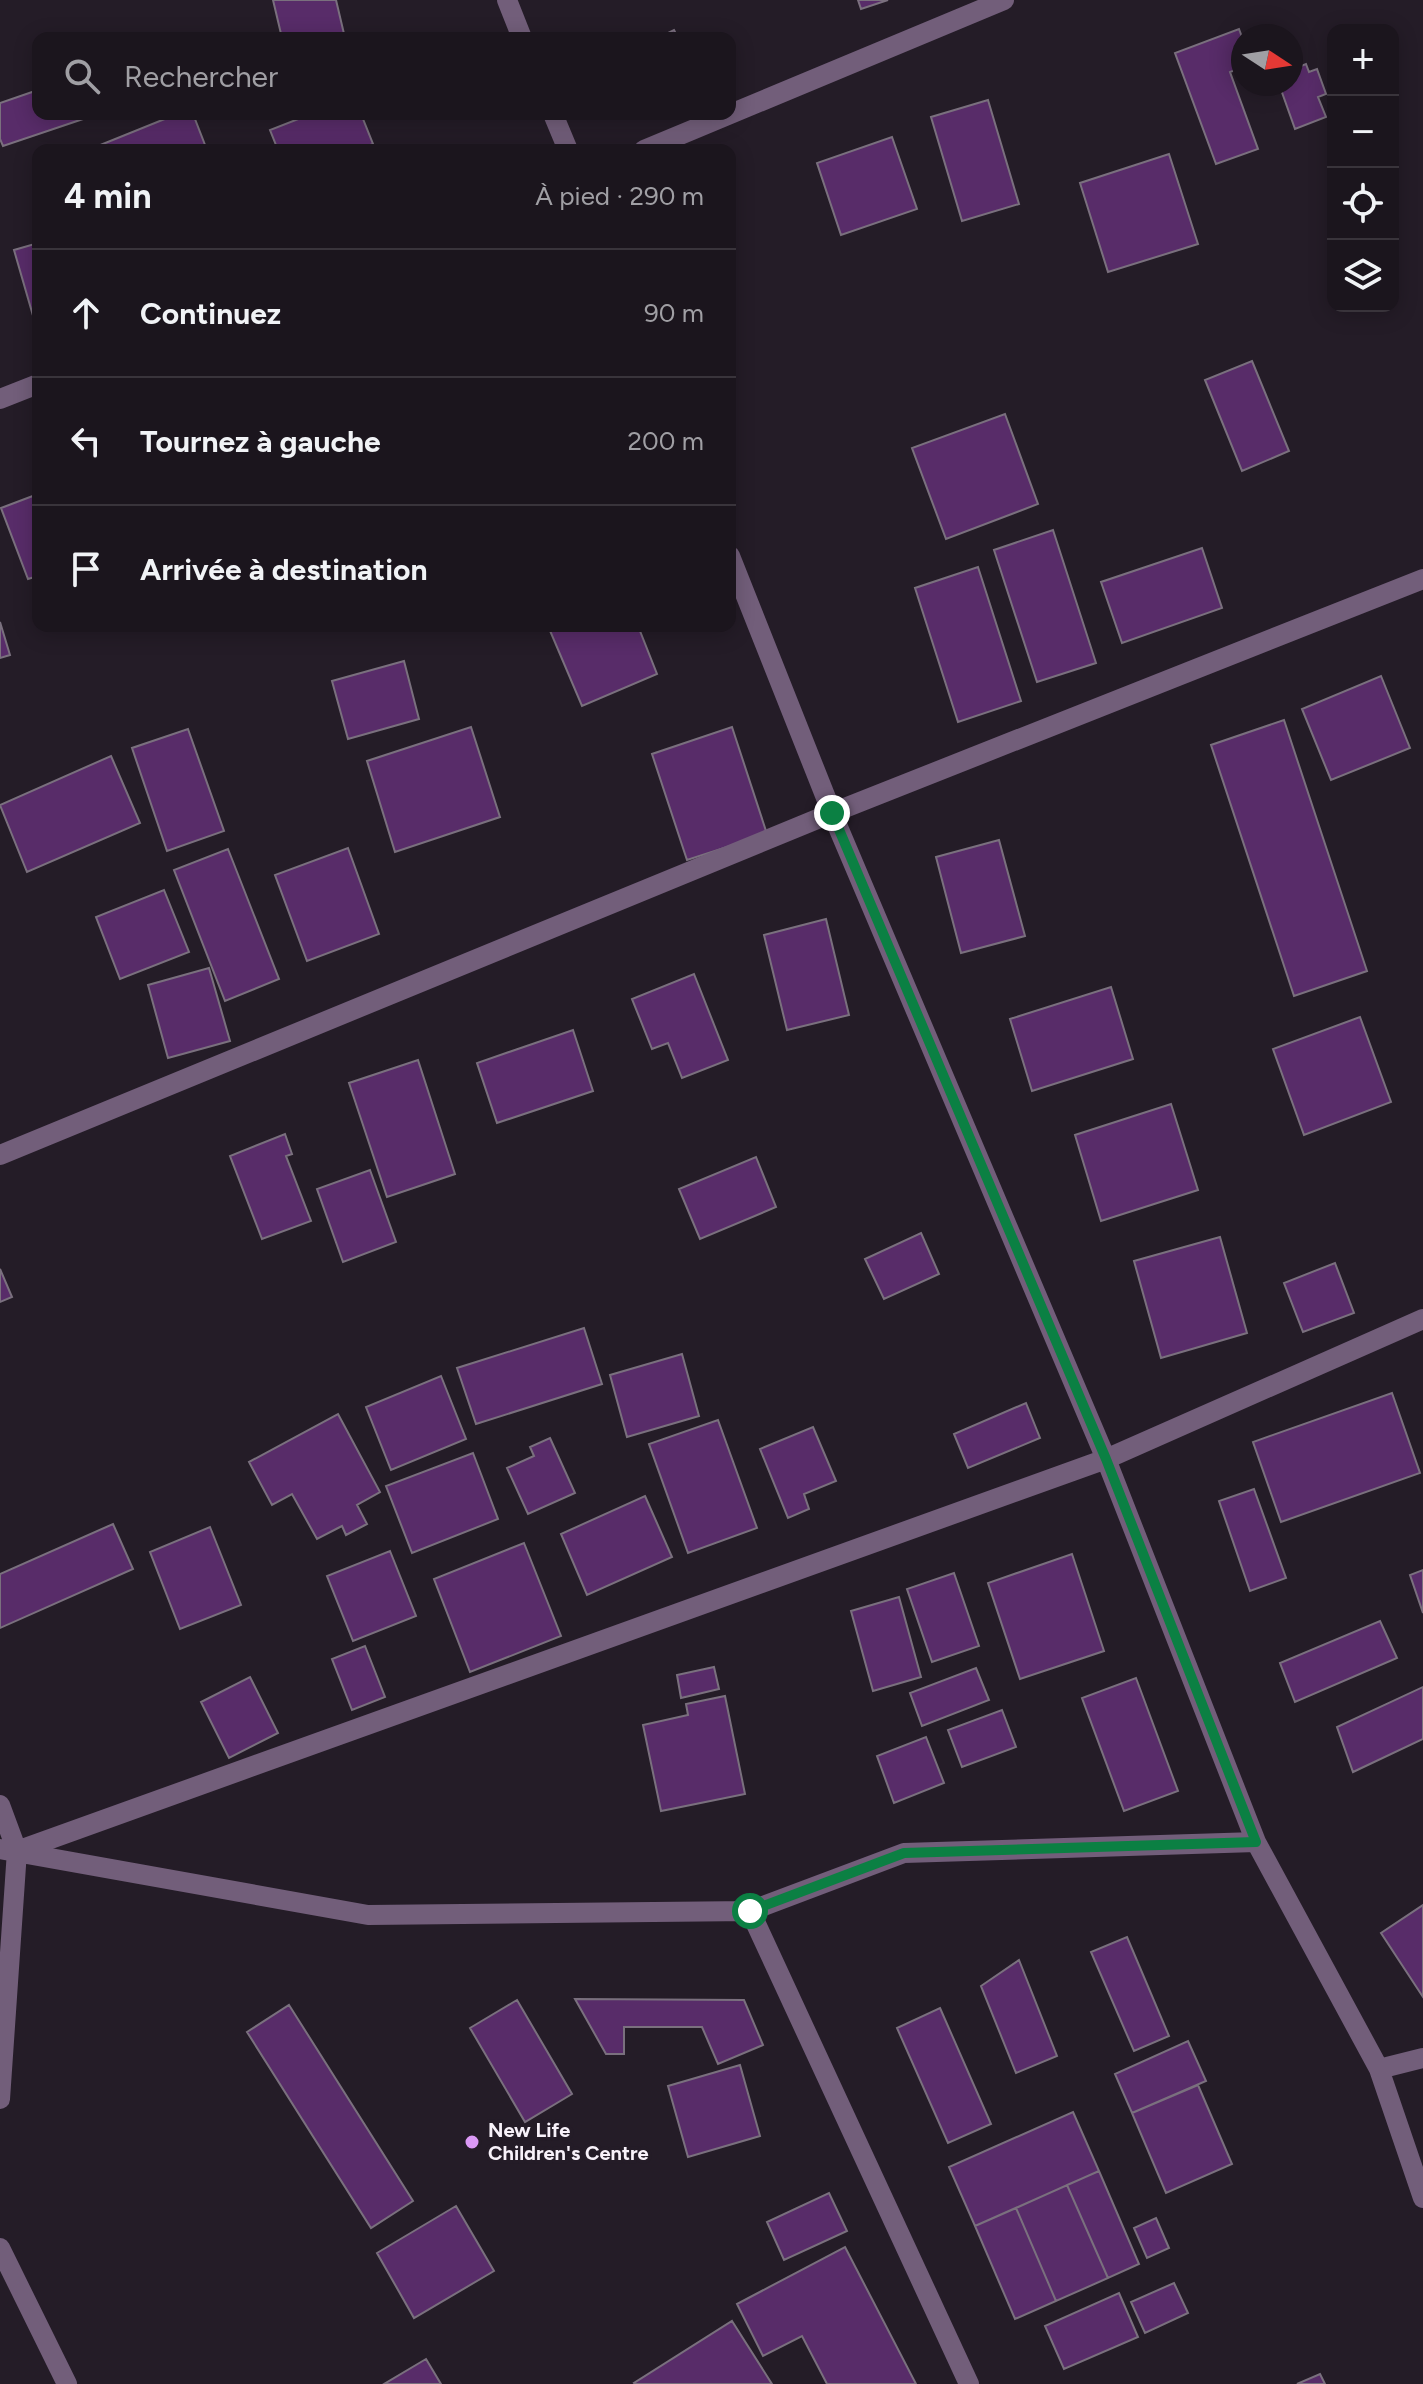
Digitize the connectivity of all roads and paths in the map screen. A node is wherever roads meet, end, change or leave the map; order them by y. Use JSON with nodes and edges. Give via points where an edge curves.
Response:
{"nodes":[{"id":1,"x":507,"y":0,"type":"edge"},
{"id":2,"x":1004,"y":0,"type":"edge"},
{"id":3,"x":520,"y":32,"type":"edge"},
{"id":4,"x":736,"y":112,"type":"edge"},
{"id":5,"x":556,"y":120,"type":"edge"},
{"id":6,"x":716,"y":120,"type":"edge"},
{"id":7,"x":566,"y":144,"type":"edge"},
{"id":8,"x":658,"y":144,"type":"edge"},
{"id":9,"x":32,"y":386,"type":"edge"},
{"id":10,"x":0,"y":399,"type":"edge"},
{"id":11,"x":736,"y":571,"type":"edge"},
{"id":12,"x":1423,"y":579,"type":"edge"},
{"id":13,"x":832,"y":813,"type":"junction"},
{"id":14,"x":0,"y":1155,"type":"edge"},
{"id":15,"x":1423,"y":1319,"type":"edge"},
{"id":16,"x":1106,"y":1459,"type":"junction"},
{"id":17,"x":0,"y":1805,"type":"edge"},
{"id":18,"x":1256,"y":1842,"type":"junction"},
{"id":19,"x":8,"y":1850,"type":"edge"},
{"id":20,"x":750,"y":1911,"type":"junction"},
{"id":21,"x":1423,"y":2058,"type":"edge"},
{"id":22,"x":1379,"y":2069,"type":"junction"},
{"id":23,"x":0,"y":2099,"type":"edge"},
{"id":24,"x":1423,"y":2198,"type":"edge"},
{"id":25,"x":0,"y":2248,"type":"edge"},
{"id":26,"x":67,"y":2384,"type":"edge"},
{"id":27,"x":969,"y":2384,"type":"edge"}],
"edges":[{"from":1,"to":3,"type":"street"},
{"from":2,"to":4,"type":"street"},
{"from":5,"to":7,"type":"street"},
{"from":6,"to":8,"type":"street"},
{"from":9,"to":10,"type":"street"},
{"from":11,"to":13,"type":"street"},
{"from":12,"to":13,"type":"street"},
{"from":13,"to":14,"type":"street"},
{"from":13,"to":16,"type":"street"},
{"from":15,"to":16,"type":"street"},
{"from":16,"to":18,"type":"street"},
{"from":16,"to":19,"type":"street"},
{"from":17,"to":19,"type":"street"},
{"from":18,"to":20,"type":"street","via":[[904,1853]]},
{"from":18,"to":22,"type":"street"},
{"from":19,"to":20,"type":"street","via":[[368,1915]]},
{"from":19,"to":23,"type":"street"},
{"from":20,"to":27,"type":"street"},
{"from":21,"to":22,"type":"street"},
{"from":22,"to":24,"type":"street"},
{"from":25,"to":26,"type":"street"}]}
